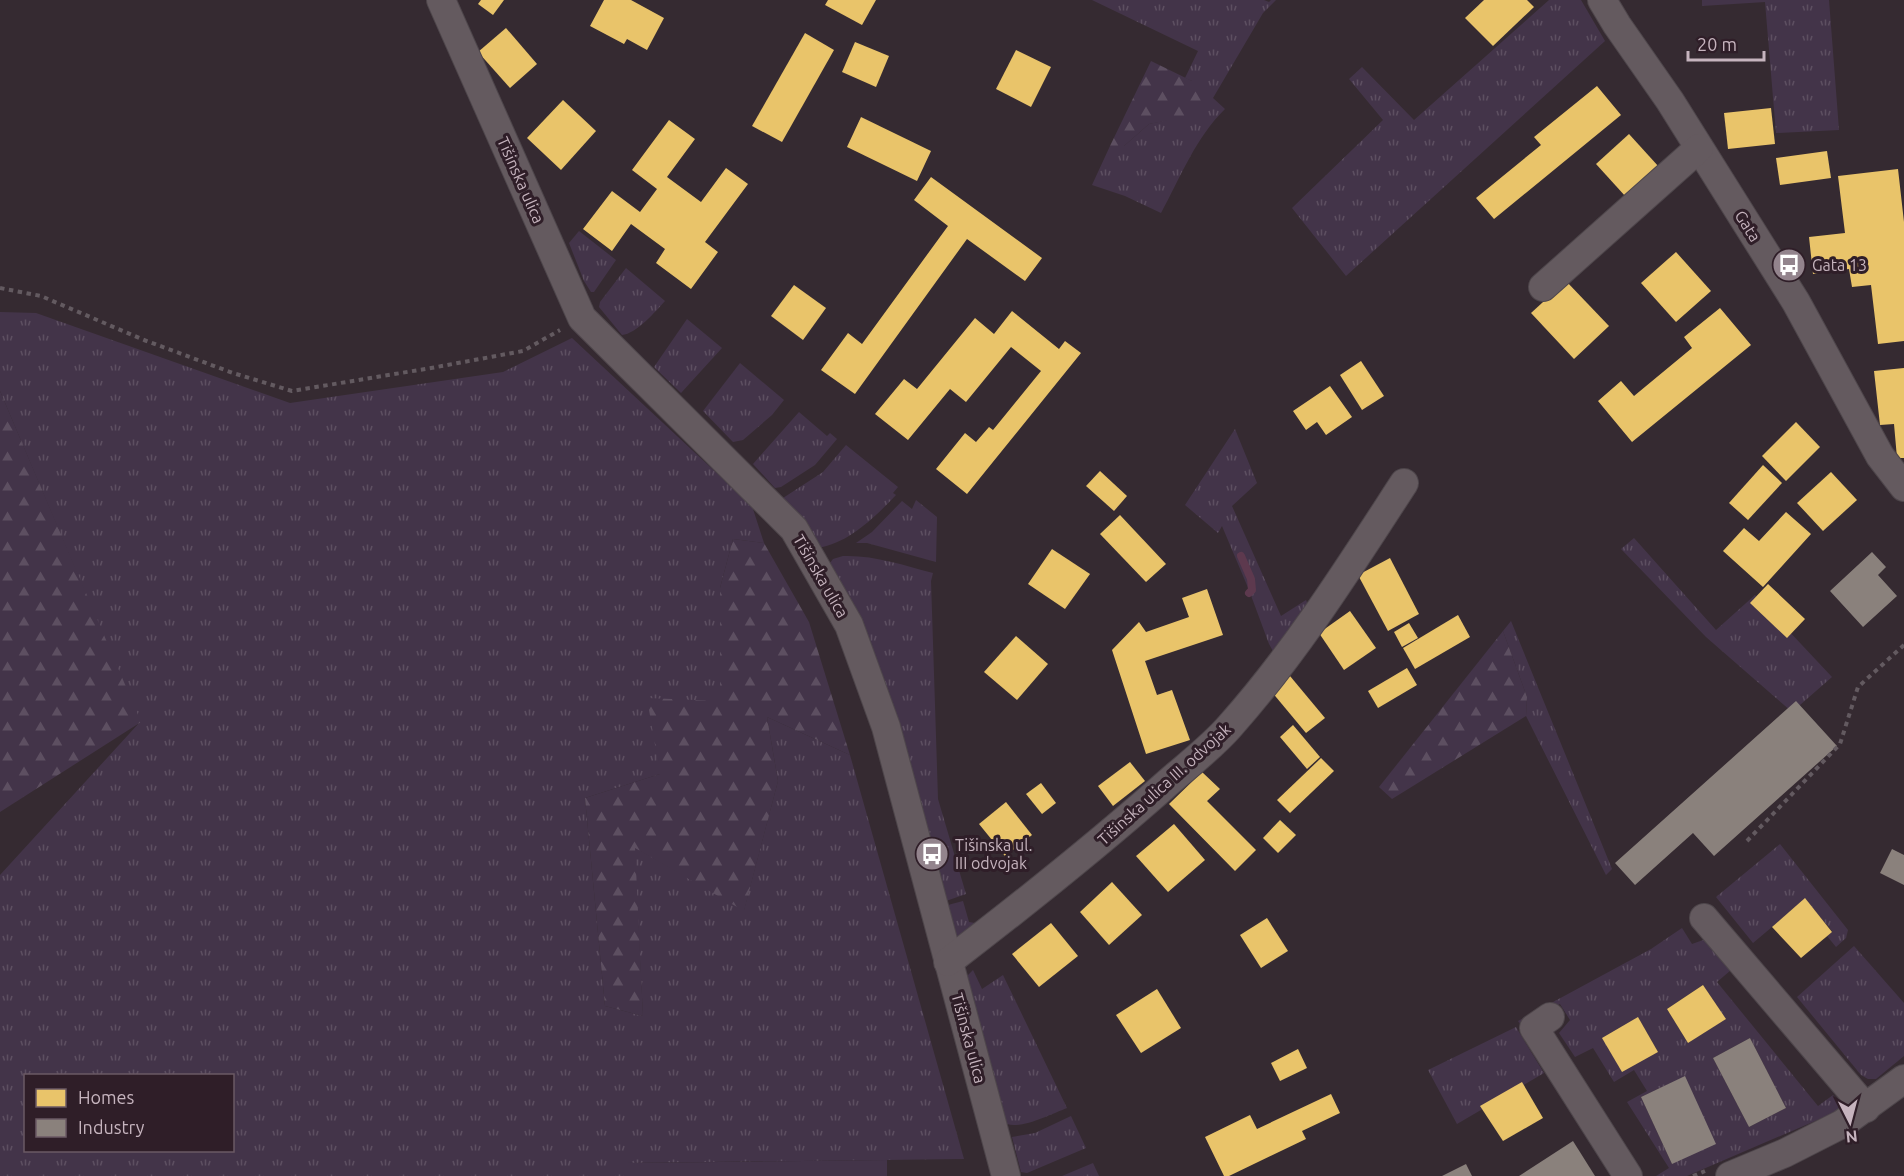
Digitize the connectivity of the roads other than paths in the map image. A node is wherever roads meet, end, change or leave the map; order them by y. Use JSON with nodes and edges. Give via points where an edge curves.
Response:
{"nodes":[{"id":1,"x":441,"y":0,"type":"edge"},
{"id":2,"x":1602,"y":0,"type":"edge"},
{"id":3,"x":1700,"y":148,"type":"junction"},
{"id":4,"x":1543,"y":288,"type":"dead end"},
{"id":5,"x":1404,"y":483,"type":"dead end"},
{"id":6,"x":1904,"y":487,"type":"edge"},
{"id":7,"x":1704,"y":918,"type":"dead end"},
{"id":8,"x":948,"y":962,"type":"junction"},
{"id":9,"x":1550,"y":1017,"type":"dead end"},
{"id":10,"x":1904,"y":1078,"type":"edge"},
{"id":11,"x":1866,"y":1108,"type":"junction"},
{"id":12,"x":1720,"y":1172,"type":"edge"},
{"id":13,"x":1006,"y":1176,"type":"edge"},
{"id":14,"x":1628,"y":1176,"type":"edge"}],
"edges":[{"from":1,"to":8,"type":"street","name":"Tišinska ulica","via":[[582,318],[794,529],[849,625],[886,727]]},
{"from":2,"to":3,"type":"street","name":"Gata"},
{"from":3,"to":4,"type":"street"},
{"from":3,"to":6,"type":"street","name":"Gata","via":[[1796,302],[1880,456]]},
{"from":5,"to":8,"type":"street","name":"Tišinska ulica III. odvojak","via":[[1287,656],[1229,728],[1081,857]]},
{"from":7,"to":11,"type":"street"},
{"from":8,"to":13,"type":"street","name":"Tišinska ulica"},
{"from":9,"to":14,"type":"street","via":[[1534,1029]]},
{"from":10,"to":11,"type":"street"},
{"from":11,"to":12,"type":"street","via":[[1785,1153]]}]}
